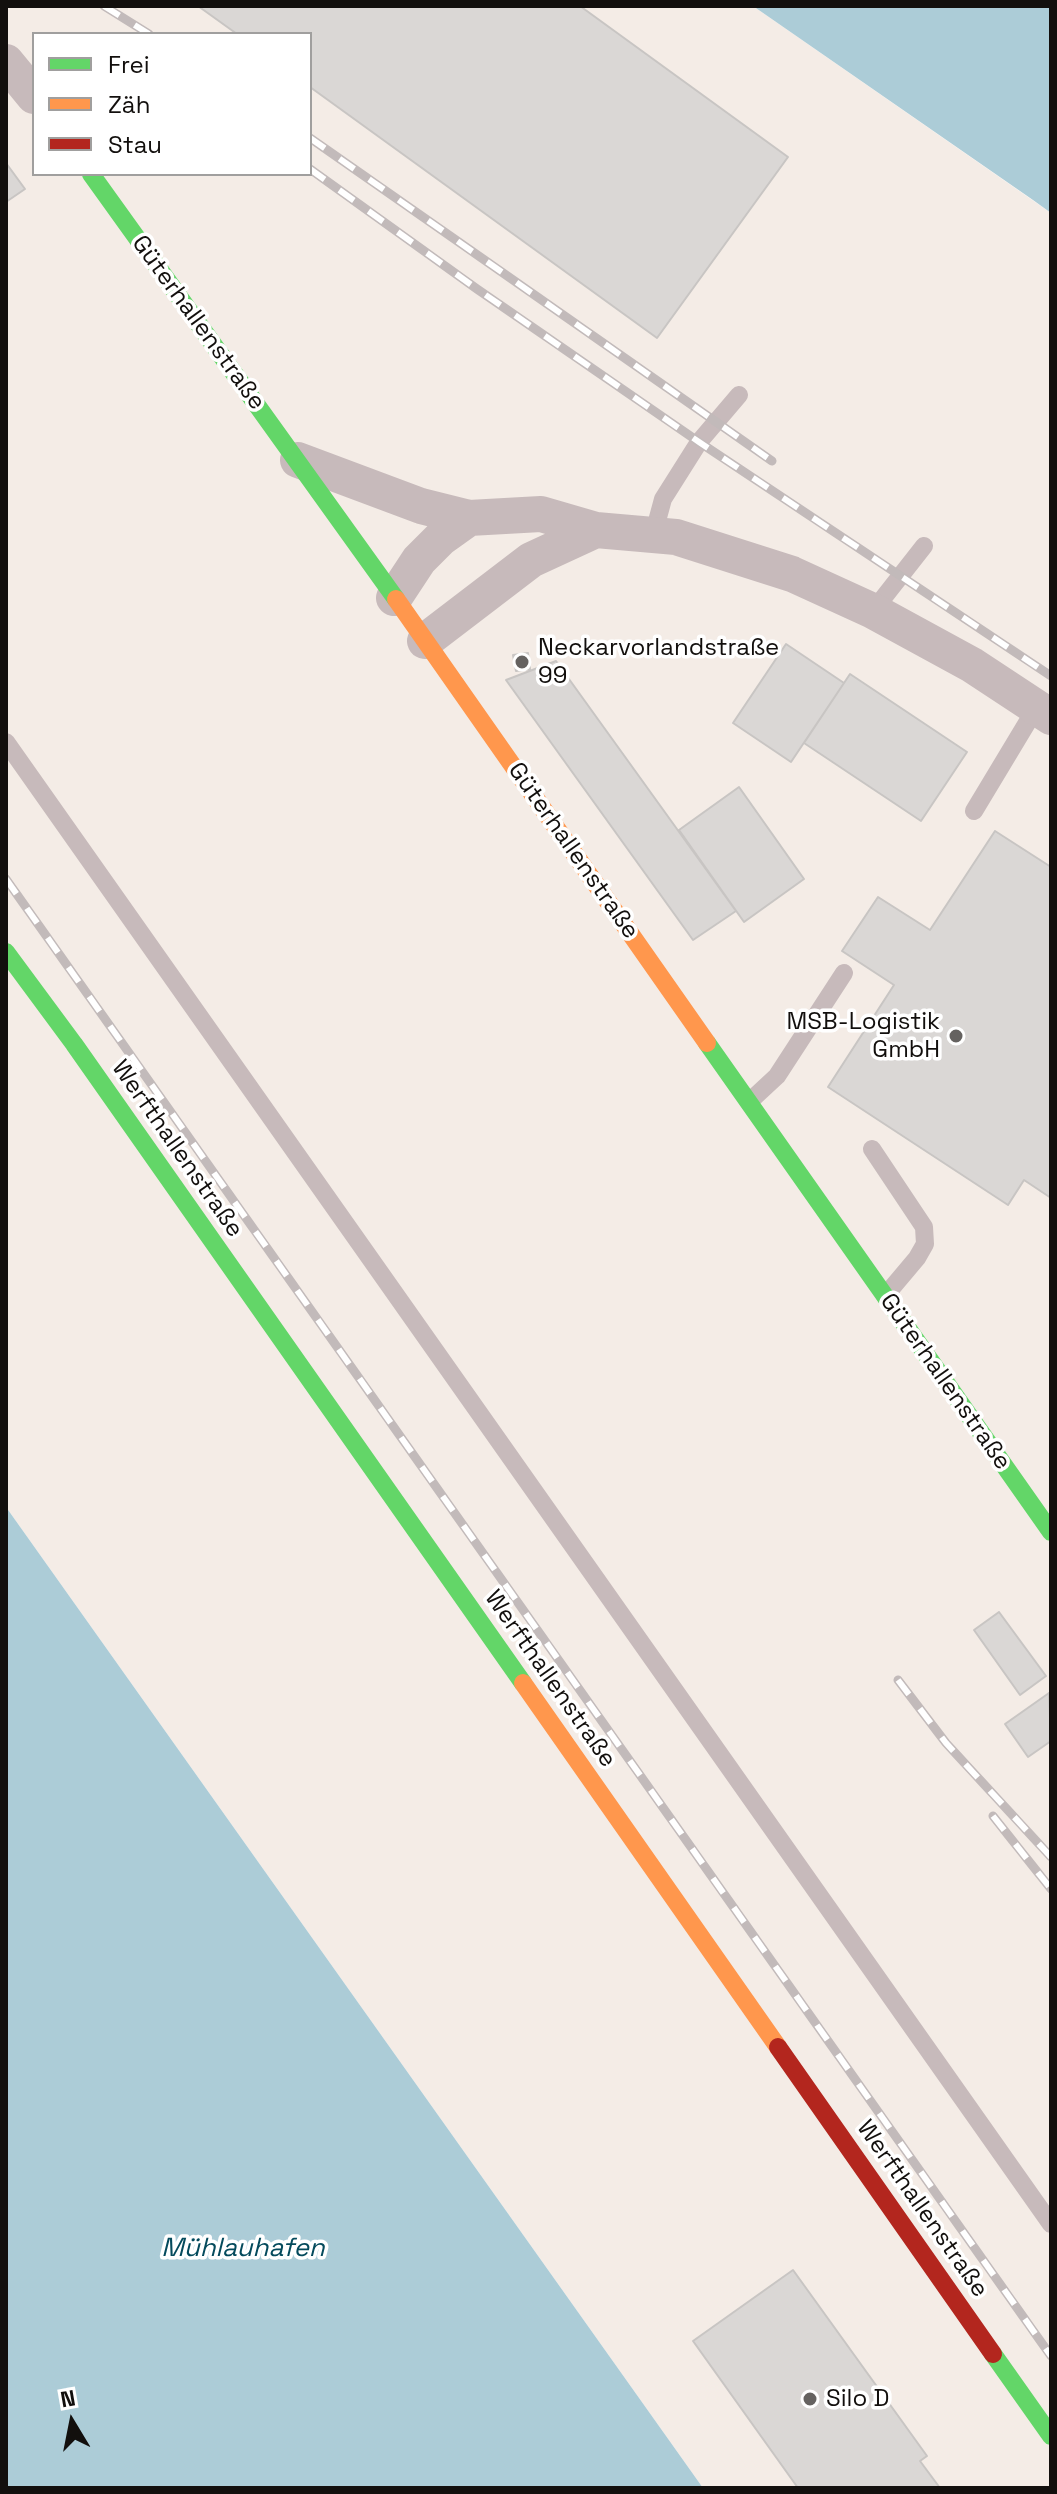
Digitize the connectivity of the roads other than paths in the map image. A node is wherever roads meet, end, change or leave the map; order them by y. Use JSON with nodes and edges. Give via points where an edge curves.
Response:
{"nodes":[{"id":1,"x":6,"y":62,"type":"edge"},
{"id":2,"x":32,"y":94,"type":"edge"},
{"id":3,"x":92,"y":176,"type":"edge"},
{"id":4,"x":739,"y":395,"type":"dead end"},
{"id":5,"x":298,"y":460,"type":"junction"},
{"id":6,"x":469,"y":518,"type":"junction"},
{"id":7,"x":596,"y":530,"type":"junction"},
{"id":8,"x":653,"y":536,"type":"junction"},
{"id":9,"x":924,"y":546,"type":"dead end"},
{"id":10,"x":394,"y":598,"type":"junction"},
{"id":11,"x":873,"y":611,"type":"junction"},
{"id":12,"x":425,"y":641,"type":"junction"},
{"id":13,"x":1044,"y":712,"type":"edge"},
{"id":14,"x":6,"y":742,"type":"edge"},
{"id":15,"x":974,"y":811,"type":"dead end"},
{"id":16,"x":6,"y":952,"type":"edge"},
{"id":17,"x":844,"y":973,"type":"dead end"},
{"id":18,"x":749,"y":1102,"type":"junction"},
{"id":19,"x":872,"y":1149,"type":"dead end"},
{"id":20,"x":885,"y":1296,"type":"junction"},
{"id":21,"x":1051,"y":1532,"type":"edge"},
{"id":22,"x":1051,"y":2224,"type":"edge"},
{"id":23,"x":1051,"y":2436,"type":"edge"}],
"edges":[{"from":1,"to":2,"type":"street"},
{"from":3,"to":5,"type":"street","name":"Güterhallenstraße"},
{"from":4,"to":8,"type":"lane","via":[[699,442],[663,499]]},
{"from":5,"to":6,"type":"street","via":[[421,506]]},
{"from":5,"to":10,"type":"street","name":"Güterhallenstraße"},
{"from":6,"to":7,"type":"street","via":[[541,514]]},
{"from":6,"to":10,"type":"street","via":[[419,560]]},
{"from":7,"to":8,"type":"street"},
{"from":7,"to":12,"type":"street","via":[[531,560]]},
{"from":8,"to":11,"type":"street","via":[[676,537],[792,574]]},
{"from":9,"to":11,"type":"lane"},
{"from":10,"to":12,"type":"street","name":"Güterhallenstraße"},
{"from":11,"to":13,"type":"street"},
{"from":12,"to":18,"type":"street","name":"Güterhallenstraße"},
{"from":13,"to":15,"type":"lane"},
{"from":14,"to":22,"type":"lane"},
{"from":16,"to":23,"type":"street","name":"Werfthallenstraße"},
{"from":17,"to":18,"type":"lane","via":[[777,1076]]},
{"from":18,"to":20,"type":"street","name":"Güterhallenstraße"},
{"from":19,"to":20,"type":"lane","via":[[924,1227],[925,1244]]},
{"from":20,"to":21,"type":"street","name":"Güterhallenstraße"}]}
